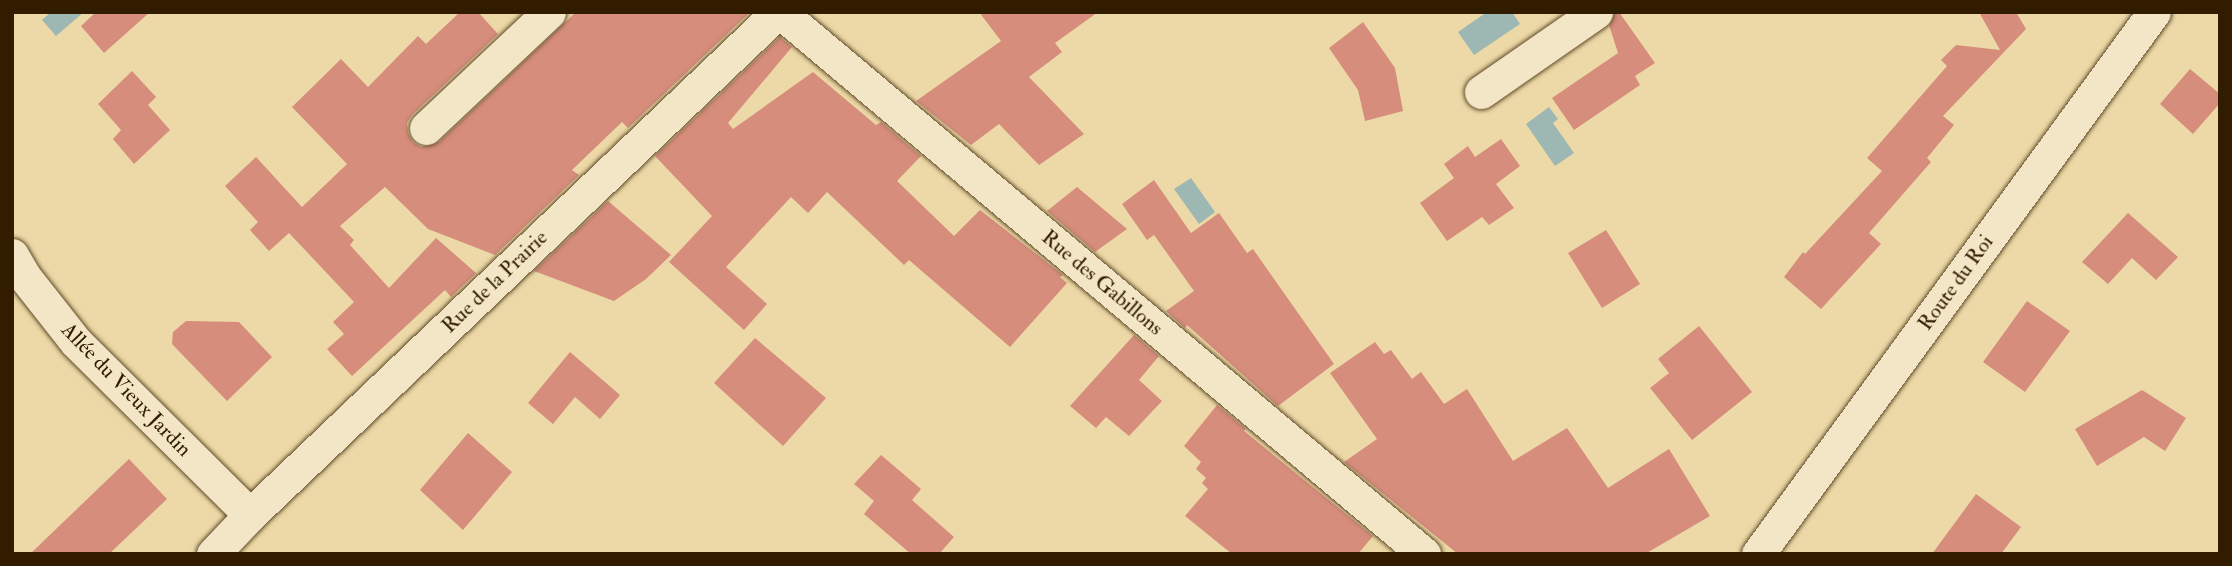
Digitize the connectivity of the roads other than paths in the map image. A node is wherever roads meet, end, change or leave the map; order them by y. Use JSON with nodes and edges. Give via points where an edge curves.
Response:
{"nodes":[{"id":1,"x":549,"y":12,"type":"edge"},
{"id":2,"x":779,"y":12,"type":"edge"},
{"id":3,"x":1595,"y":12,"type":"edge"},
{"id":4,"x":2154,"y":12,"type":"edge"},
{"id":5,"x":1481,"y":92,"type":"dead end"},
{"id":6,"x":426,"y":128,"type":"dead end"},
{"id":7,"x":12,"y":255,"type":"edge"},
{"id":8,"x":232,"y":540,"type":"edge"},
{"id":9,"x":1424,"y":554,"type":"edge"},
{"id":10,"x":1758,"y":554,"type":"edge"}],
"edges":[{"from":1,"to":6,"type":"street"},
{"from":2,"to":8,"type":"street","name":"Rue de la Prairie"},
{"from":2,"to":9,"type":"street","name":"Rue des Gabillons"},
{"from":3,"to":5,"type":"street"},
{"from":4,"to":10,"type":"street","name":"Route du Roi"},
{"from":7,"to":8,"type":"street","name":"Allée du Vieux Jardin"}]}
